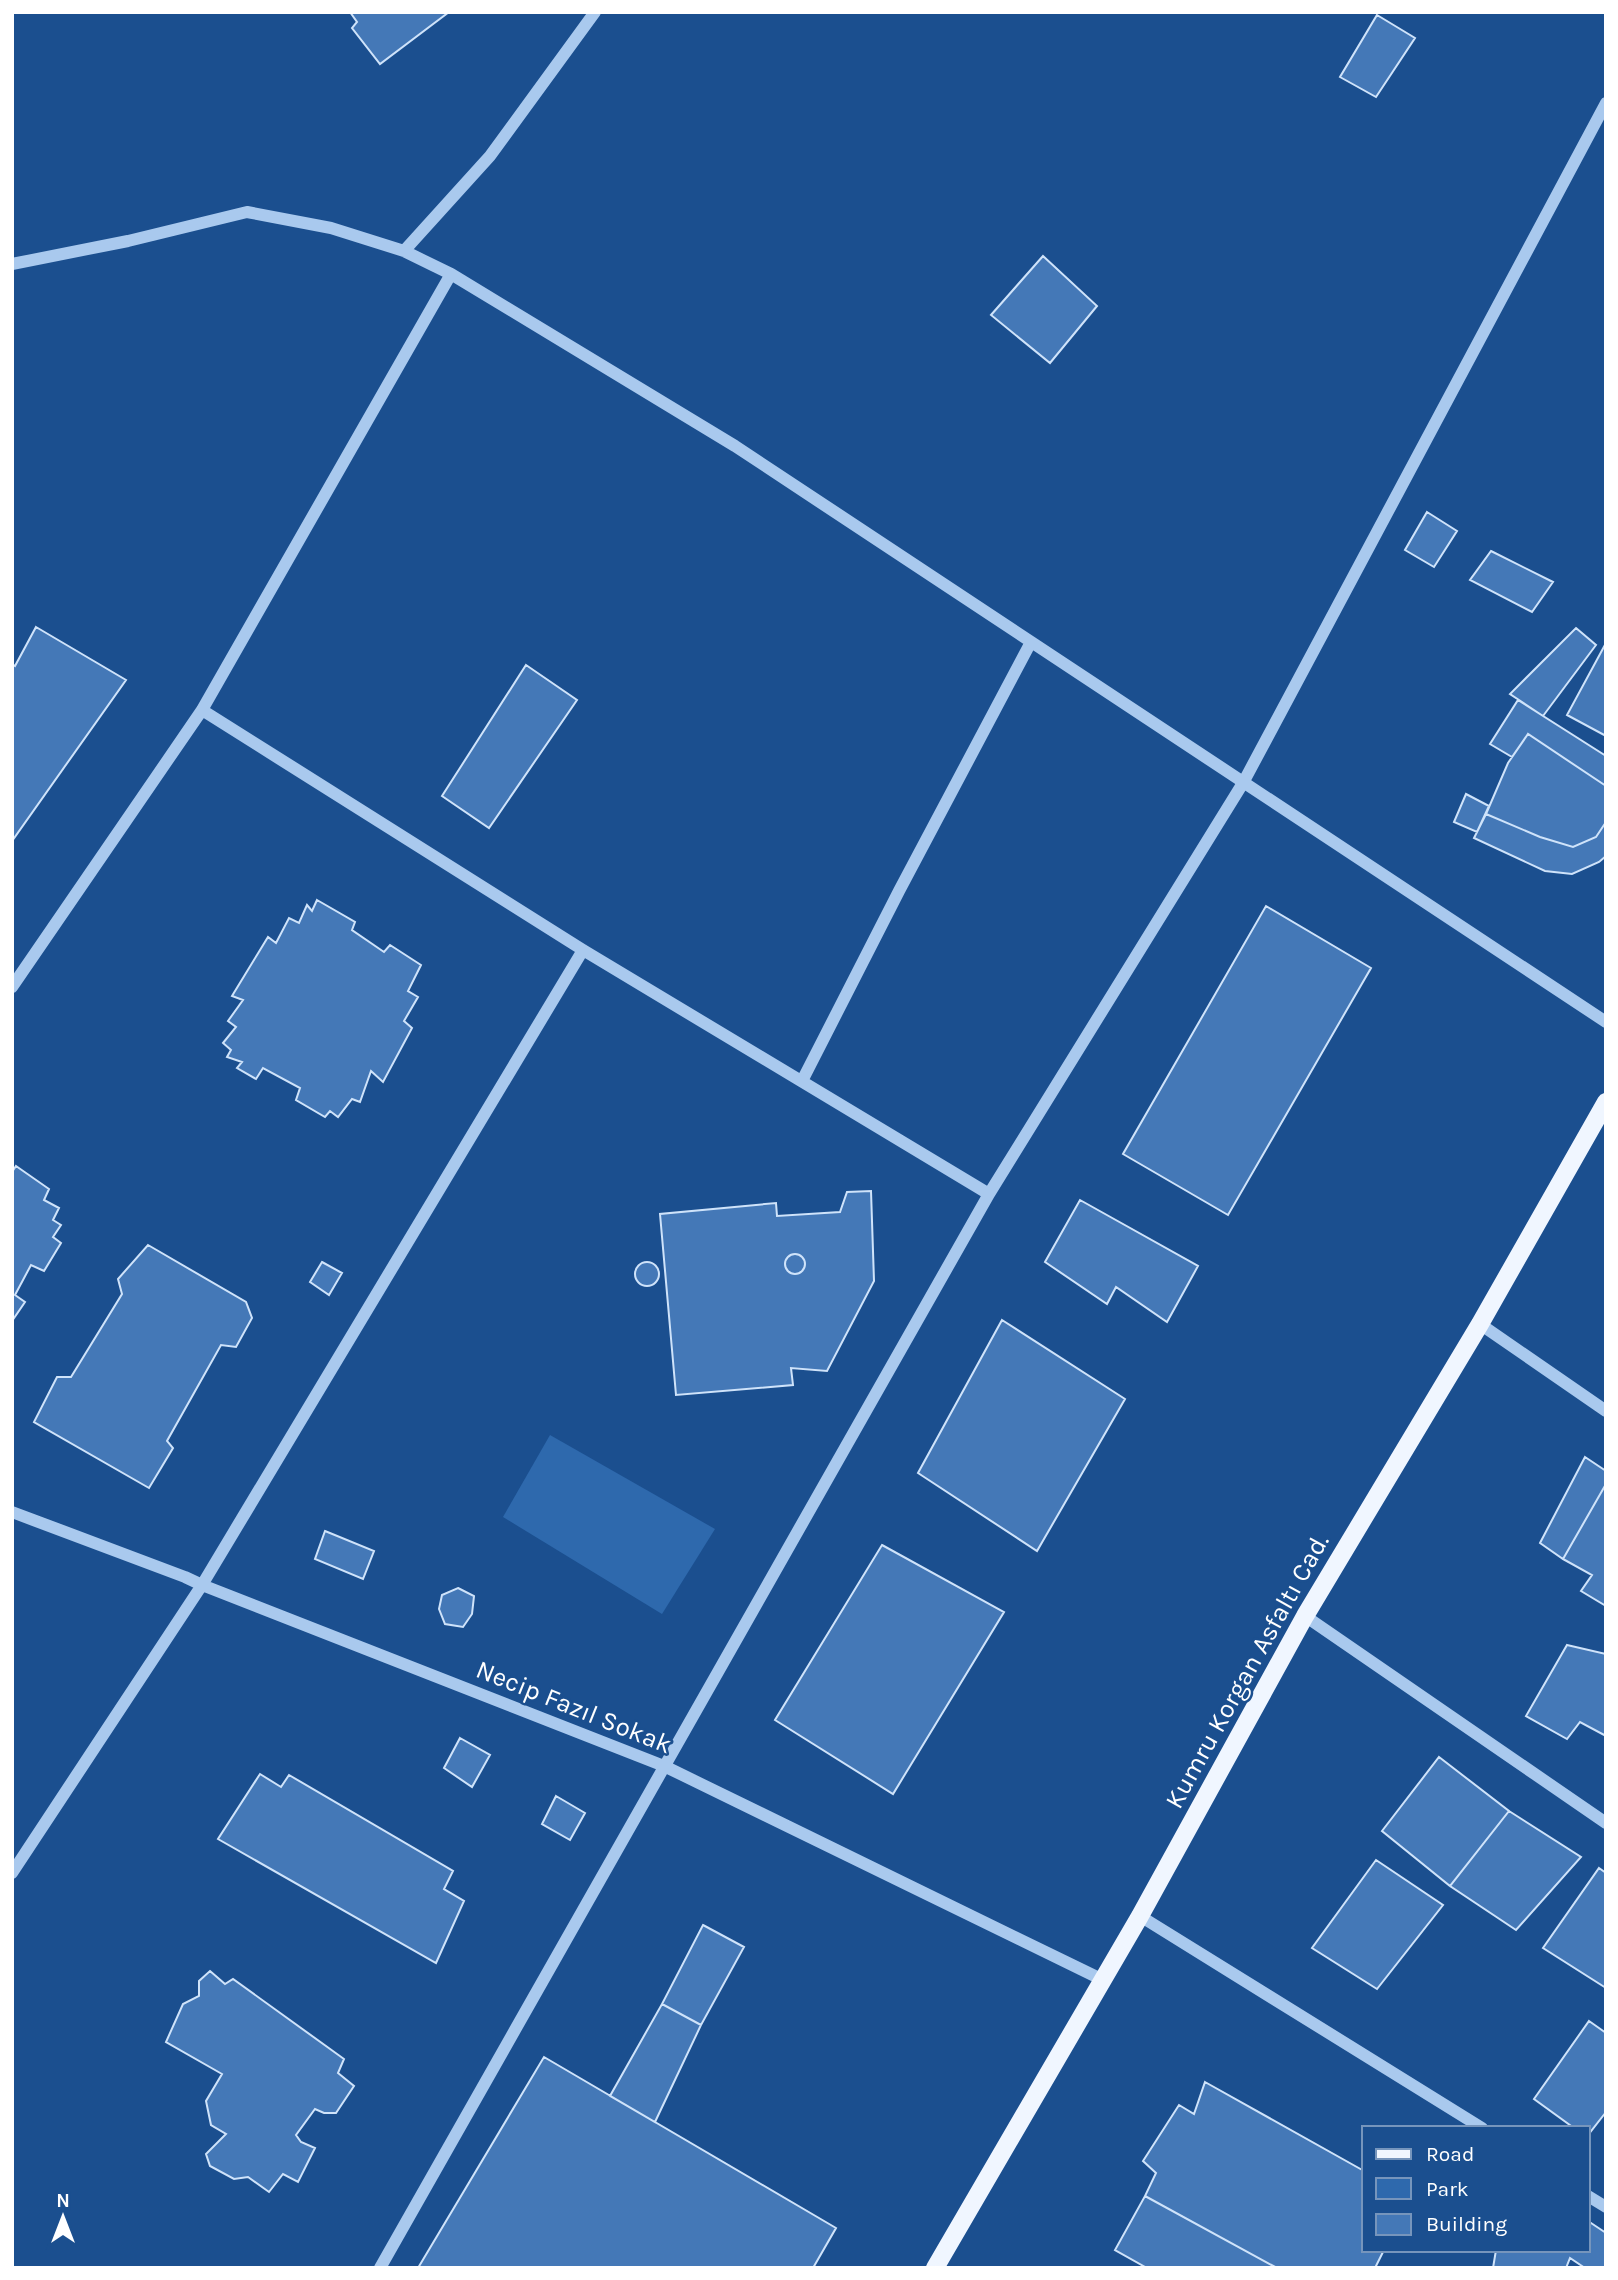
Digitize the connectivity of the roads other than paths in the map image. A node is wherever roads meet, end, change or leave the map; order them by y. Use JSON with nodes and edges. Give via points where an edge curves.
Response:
{"nodes":[{"id":1,"x":594,"y":12,"type":"edge"},
{"id":2,"x":1606,"y":103,"type":"edge"},
{"id":3,"x":404,"y":251,"type":"junction"},
{"id":4,"x":12,"y":264,"type":"edge"},
{"id":5,"x":451,"y":274,"type":"junction"},
{"id":6,"x":1031,"y":642,"type":"junction"},
{"id":7,"x":202,"y":710,"type":"junction"},
{"id":8,"x":1242,"y":783,"type":"junction"},
{"id":9,"x":583,"y":950,"type":"junction"},
{"id":10,"x":12,"y":987,"type":"edge"},
{"id":11,"x":1606,"y":1022,"type":"edge"},
{"id":12,"x":802,"y":1081,"type":"junction"},
{"id":13,"x":1606,"y":1102,"type":"edge"},
{"id":14,"x":989,"y":1194,"type":"junction"},
{"id":15,"x":1480,"y":1324,"type":"junction"},
{"id":16,"x":1606,"y":1411,"type":"edge"},
{"id":17,"x":12,"y":1512,"type":"edge"},
{"id":18,"x":202,"y":1586,"type":"junction"},
{"id":19,"x":1305,"y":1616,"type":"junction"},
{"id":20,"x":664,"y":1766,"type":"junction"},
{"id":21,"x":1606,"y":1823,"type":"edge"},
{"id":22,"x":12,"y":1873,"type":"edge"},
{"id":23,"x":1140,"y":1916,"type":"junction"},
{"id":24,"x":1103,"y":1980,"type":"junction"},
{"id":25,"x":1479,"y":2126,"type":"edge"},
{"id":26,"x":1590,"y":2197,"type":"edge"},
{"id":27,"x":1606,"y":2207,"type":"edge"},
{"id":28,"x":380,"y":2268,"type":"edge"},
{"id":29,"x":935,"y":2268,"type":"edge"}],
"edges":[{"from":1,"to":3,"type":"street","via":[[490,156]]},
{"from":2,"to":8,"type":"street"},
{"from":3,"to":4,"type":"street","via":[[331,228],[247,212]]},
{"from":3,"to":5,"type":"street"},
{"from":5,"to":6,"type":"street","via":[[735,446]]},
{"from":5,"to":7,"type":"street"},
{"from":6,"to":8,"type":"street"},
{"from":6,"to":12,"type":"street"},
{"from":7,"to":9,"type":"street"},
{"from":7,"to":10,"type":"street"},
{"from":8,"to":11,"type":"street"},
{"from":8,"to":14,"type":"street"},
{"from":9,"to":12,"type":"street"},
{"from":9,"to":18,"type":"street"},
{"from":12,"to":14,"type":"street"},
{"from":13,"to":15,"type":"main road","name":"Kumru Korgan Asfaltı Cad."},
{"from":14,"to":20,"type":"street"},
{"from":15,"to":16,"type":"street"},
{"from":15,"to":19,"type":"main road","name":"Kumru Korgan Asfaltı Cad."},
{"from":17,"to":18,"type":"street","name":"Necip Fazıl Sokak"},
{"from":18,"to":20,"type":"street","name":"Necip Fazıl Sokak"},
{"from":18,"to":22,"type":"street"},
{"from":19,"to":21,"type":"street"},
{"from":19,"to":23,"type":"main road","name":"Kumru Korgan Asfaltı Cad."},
{"from":20,"to":24,"type":"street","name":"Necip Fazıl Sokak"},
{"from":20,"to":28,"type":"street"},
{"from":23,"to":24,"type":"main road","name":"Kumru Korgan Asfaltı Cad."},
{"from":23,"to":25,"type":"street"},
{"from":24,"to":29,"type":"main road","name":"Kumru Korgan Asfaltı Cad."},
{"from":26,"to":27,"type":"street"}]}
